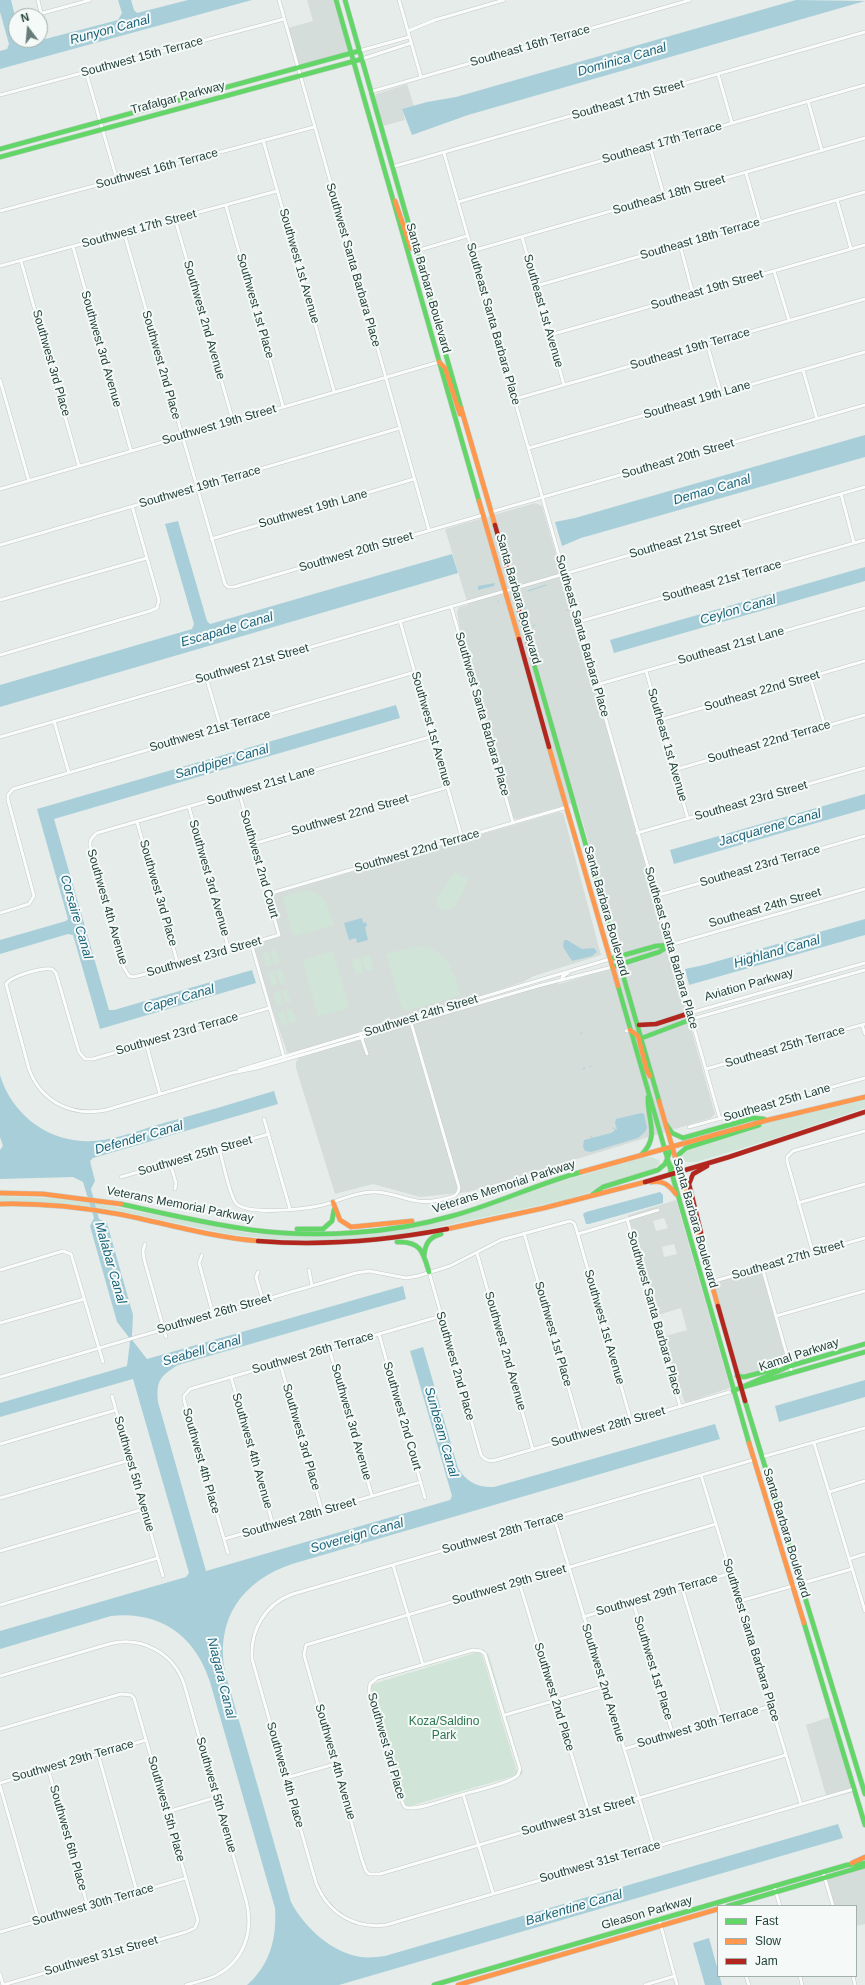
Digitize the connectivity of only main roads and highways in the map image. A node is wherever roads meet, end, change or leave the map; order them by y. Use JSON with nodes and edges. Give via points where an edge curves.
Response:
{"nodes":[{"id":1,"x":336,"y":0,"type":"edge"},
{"id":2,"x":345,"y":0,"type":"edge"},
{"id":3,"x":359,"y":51,"type":"junction"},
{"id":4,"x":351,"y":54,"type":"junction"},
{"id":5,"x":362,"y":59,"type":"junction"},
{"id":6,"x":353,"y":62,"type":"junction"},
{"id":7,"x":0,"y":149,"type":"edge"},
{"id":8,"x":0,"y":157,"type":"edge"},
{"id":9,"x":391,"y":195,"type":"junction"},
{"id":10,"x":416,"y":251,"type":"junction"},
{"id":11,"x":439,"y":362,"type":"junction"},
{"id":12,"x":463,"y":418,"type":"junction"},
{"id":13,"x":619,"y":957,"type":"junction"},
{"id":14,"x":610,"y":960,"type":"junction"},
{"id":15,"x":621,"y":964,"type":"junction"},
{"id":16,"x":612,"y":967,"type":"junction"},
{"id":17,"x":690,"y":1013,"type":"road end"},
{"id":18,"x":692,"y":1019,"type":"road end"},
{"id":19,"x":639,"y":1025,"type":"junction"},
{"id":20,"x":628,"y":1031,"type":"junction"},
{"id":21,"x":642,"y":1038,"type":"junction"},
{"id":22,"x":653,"y":1080,"type":"junction"},
{"id":23,"x":648,"y":1097,"type":"junction"},
{"id":24,"x":865,"y":1097,"type":"edge"},
{"id":25,"x":865,"y":1112,"type":"edge"},
{"id":26,"x":768,"y":1120,"type":"junction"},
{"id":27,"x":666,"y":1124,"type":"junction"},
{"id":28,"x":782,"y":1140,"type":"junction"},
{"id":29,"x":672,"y":1147,"type":"junction"},
{"id":30,"x":663,"y":1149,"type":"junction"},
{"id":31,"x":640,"y":1155,"type":"junction"},
{"id":32,"x":676,"y":1158,"type":"junction"},
{"id":33,"x":666,"y":1161,"type":"junction"},
{"id":34,"x":679,"y":1171,"type":"junction"},
{"id":35,"x":670,"y":1174,"type":"junction"},
{"id":36,"x":0,"y":1193,"type":"edge"},
{"id":37,"x":676,"y":1194,"type":"junction"},
{"id":38,"x":587,"y":1197,"type":"junction"},
{"id":39,"x":577,"y":1200,"type":"junction"},
{"id":40,"x":0,"y":1204,"type":"edge"},
{"id":41,"x":558,"y":1205,"type":"junction"},
{"id":42,"x":452,"y":1216,"type":"junction"},
{"id":43,"x":213,"y":1224,"type":"junction"},
{"id":44,"x":333,"y":1244,"type":"junction"},
{"id":45,"x":702,"y":1250,"type":"junction"},
{"id":46,"x":424,"y":1256,"type":"junction"},
{"id":47,"x":429,"y":1272,"type":"road end"},
{"id":48,"x":865,"y":1344,"type":"edge"},
{"id":49,"x":865,"y":1352,"type":"edge"},
{"id":50,"x":790,"y":1366,"type":"junction"},
{"id":51,"x":738,"y":1376,"type":"junction"},
{"id":52,"x":741,"y":1388,"type":"junction"},
{"id":53,"x":733,"y":1391,"type":"junction"},
{"id":54,"x":864,"y":1786,"type":"edge"},
{"id":55,"x":865,"y":1794,"type":"edge"},
{"id":56,"x":865,"y":1825,"type":"edge"},
{"id":57,"x":865,"y":1857,"type":"edge"},
{"id":58,"x":865,"y":1863,"type":"edge"},
{"id":59,"x":847,"y":1865,"type":"junction"},
{"id":60,"x":865,"y":1866,"type":"edge"},
{"id":61,"x":730,"y":1905,"type":"edge"},
{"id":62,"x":717,"y":1909,"type":"edge"},
{"id":63,"x":434,"y":1985,"type":"edge"},
{"id":64,"x":458,"y":1985,"type":"edge"}],
"edges":[{"from":1,"to":4,"type":"main road","name":"Santa Barbara Boulevard"},
{"from":2,"to":3,"type":"main road","name":"Santa Barbara Boulevard"},
{"from":3,"to":4,"type":"main road","name":"Trafalgar Parkway"},
{"from":3,"to":5,"type":"main road","name":"Santa Barbara Boulevard"},
{"from":4,"to":6,"type":"main road","name":"Santa Barbara Boulevard"},
{"from":4,"to":7,"type":"main road","name":"Trafalgar Parkway"},
{"from":5,"to":6,"type":"main road","name":"Trafalgar Parkway"},
{"from":5,"to":10,"type":"main road","name":"Santa Barbara Boulevard"},
{"from":6,"to":8,"type":"main road","name":"Trafalgar Parkway"},
{"from":6,"to":9,"type":"main road","name":"Santa Barbara Boulevard"},
{"from":9,"to":10,"type":"main road","via":[[400,210],[411,248]]},
{"from":9,"to":11,"type":"main road","name":"Santa Barbara Boulevard"},
{"from":10,"to":12,"type":"main road","name":"Santa Barbara Boulevard"},
{"from":11,"to":12,"type":"main road","via":[[445,368]]},
{"from":11,"to":14,"type":"main road","name":"Santa Barbara Boulevard"},
{"from":12,"to":13,"type":"main road","name":"Santa Barbara Boulevard"},
{"from":13,"to":14,"type":"main road","name":"Southeast 24th Street"},
{"from":13,"to":15,"type":"main road","name":"Santa Barbara Boulevard"},
{"from":13,"to":15,"type":"main road","name":"Southeast 24th Street","via":[[656,946],[670,945],[659,952]]},
{"from":14,"to":16,"type":"main road","name":"Santa Barbara Boulevard"},
{"from":15,"to":16,"type":"main road","name":"Southeast 24th Street"},
{"from":15,"to":19,"type":"main road","name":"Santa Barbara Boulevard"},
{"from":16,"to":20,"type":"main road","name":"Santa Barbara Boulevard"},
{"from":17,"to":19,"type":"main road","name":"Aviation Parkway","via":[[644,1027]]},
{"from":18,"to":21,"type":"main road","name":"Aviation Parkway"},
{"from":19,"to":21,"type":"main road","name":"Santa Barbara Boulevard"},
{"from":20,"to":22,"type":"main road","via":[[638,1036],[647,1071]]},
{"from":20,"to":23,"type":"main road","name":"Santa Barbara Boulevard"},
{"from":21,"to":22,"type":"main road","name":"Santa Barbara Boulevard"},
{"from":22,"to":27,"type":"main road","name":"Santa Barbara Boulevard"},
{"from":23,"to":30,"type":"main road","name":"Santa Barbara Boulevard"},
{"from":23,"to":31,"type":"main road","via":[[648,1115],[653,1138],[650,1146]]},
{"from":24,"to":26,"type":"main road","name":"Veterans Memorial Parkway"},
{"from":25,"to":28,"type":"main road","name":"Veterans Memorial Parkway"},
{"from":26,"to":27,"type":"main road","via":[[754,1118],[683,1138],[672,1133]]},
{"from":26,"to":29,"type":"main road","name":"Veterans Memorial Parkway"},
{"from":26,"to":32,"type":"main road","via":[[752,1128],[686,1148]]},
{"from":27,"to":29,"type":"main road","name":"Santa Barbara Boulevard"},
{"from":28,"to":34,"type":"main road","name":"Veterans Memorial Parkway"},
{"from":28,"to":45,"type":"main road","via":[[754,1153],[701,1168],[693,1174],[689,1186],[702,1234]]},
{"from":29,"to":30,"type":"main road","name":"Veterans Memorial Parkway"},
{"from":29,"to":32,"type":"main road","name":"Santa Barbara Boulevard"},
{"from":29,"to":33,"type":"main road"},
{"from":30,"to":31,"type":"main road","name":"Veterans Memorial Parkway"},
{"from":30,"to":33,"type":"main road","name":"Santa Barbara Boulevard"},
{"from":31,"to":42,"type":"main road","name":"Veterans Memorial Parkway","via":[[570,1175]]},
{"from":32,"to":34,"type":"main road","name":"Santa Barbara Boulevard"},
{"from":32,"to":35,"type":"main road"},
{"from":33,"to":35,"type":"main road","name":"Santa Barbara Boulevard"},
{"from":33,"to":38,"type":"main road","via":[[655,1172],[604,1187]]},
{"from":34,"to":35,"type":"main road","name":"Veterans Memorial Parkway"},
{"from":34,"to":45,"type":"main road","name":"Santa Barbara Boulevard"},
{"from":35,"to":37,"type":"main road","name":"Santa Barbara Boulevard"},
{"from":35,"to":38,"type":"main road","name":"Veterans Memorial Parkway"},
{"from":36,"to":43,"type":"main road","name":"Veterans Memorial Parkway","via":[[106,1200]]},
{"from":37,"to":39,"type":"main road","via":[[667,1184],[656,1181],[588,1200]]},
{"from":37,"to":53,"type":"main road","name":"Santa Barbara Boulevard"},
{"from":38,"to":39,"type":"main road","name":"Veterans Memorial Parkway"},
{"from":39,"to":41,"type":"main road","name":"Veterans Memorial Parkway"},
{"from":40,"to":44,"type":"main road","name":"Veterans Memorial Parkway","via":[[53,1205],[105,1211],[243,1240]]},
{"from":41,"to":44,"type":"main road","name":"Veterans Memorial Parkway","via":[[420,1235]]},
{"from":41,"to":46,"type":"main road","via":[[547,1211],[437,1234],[426,1243]]},
{"from":42,"to":43,"type":"main road","name":"Veterans Memorial Parkway","via":[[400,1227],[337,1233],[282,1232]]},
{"from":42,"to":43,"type":"main road","via":[[353,1228],[340,1222],[333,1205],[332,1221],[323,1229]]},
{"from":44,"to":46,"type":"main road","via":[[337,1247],[346,1247],[408,1241],[416,1244]]},
{"from":45,"to":51,"type":"main road","name":"Santa Barbara Boulevard"},
{"from":46,"to":47,"type":"main road"},
{"from":48,"to":50,"type":"main road","name":"Kamal Parkway"},
{"from":49,"to":52,"type":"main road","name":"Kamal Parkway"},
{"from":50,"to":51,"type":"main road","via":[[744,1377]]},
{"from":50,"to":52,"type":"main road","name":"Kamal Parkway"},
{"from":51,"to":52,"type":"main road","name":"Santa Barbara Boulevard"},
{"from":52,"to":53,"type":"main road","name":"Kamal Parkway"},
{"from":52,"to":54,"type":"main road","name":"Santa Barbara Boulevard"},
{"from":53,"to":56,"type":"main road","name":"Santa Barbara Boulevard"},
{"from":54,"to":55,"type":"main road","name":"Santa Barbara Boulevard"},
{"from":57,"to":59,"type":"main road"},
{"from":58,"to":59,"type":"main road","name":"Gleason Parkway"},
{"from":59,"to":63,"type":"main road","name":"Gleason Parkway"},
{"from":60,"to":61,"type":"main road"},
{"from":62,"to":64,"type":"main road","name":"Gleason Parkway"}]}
